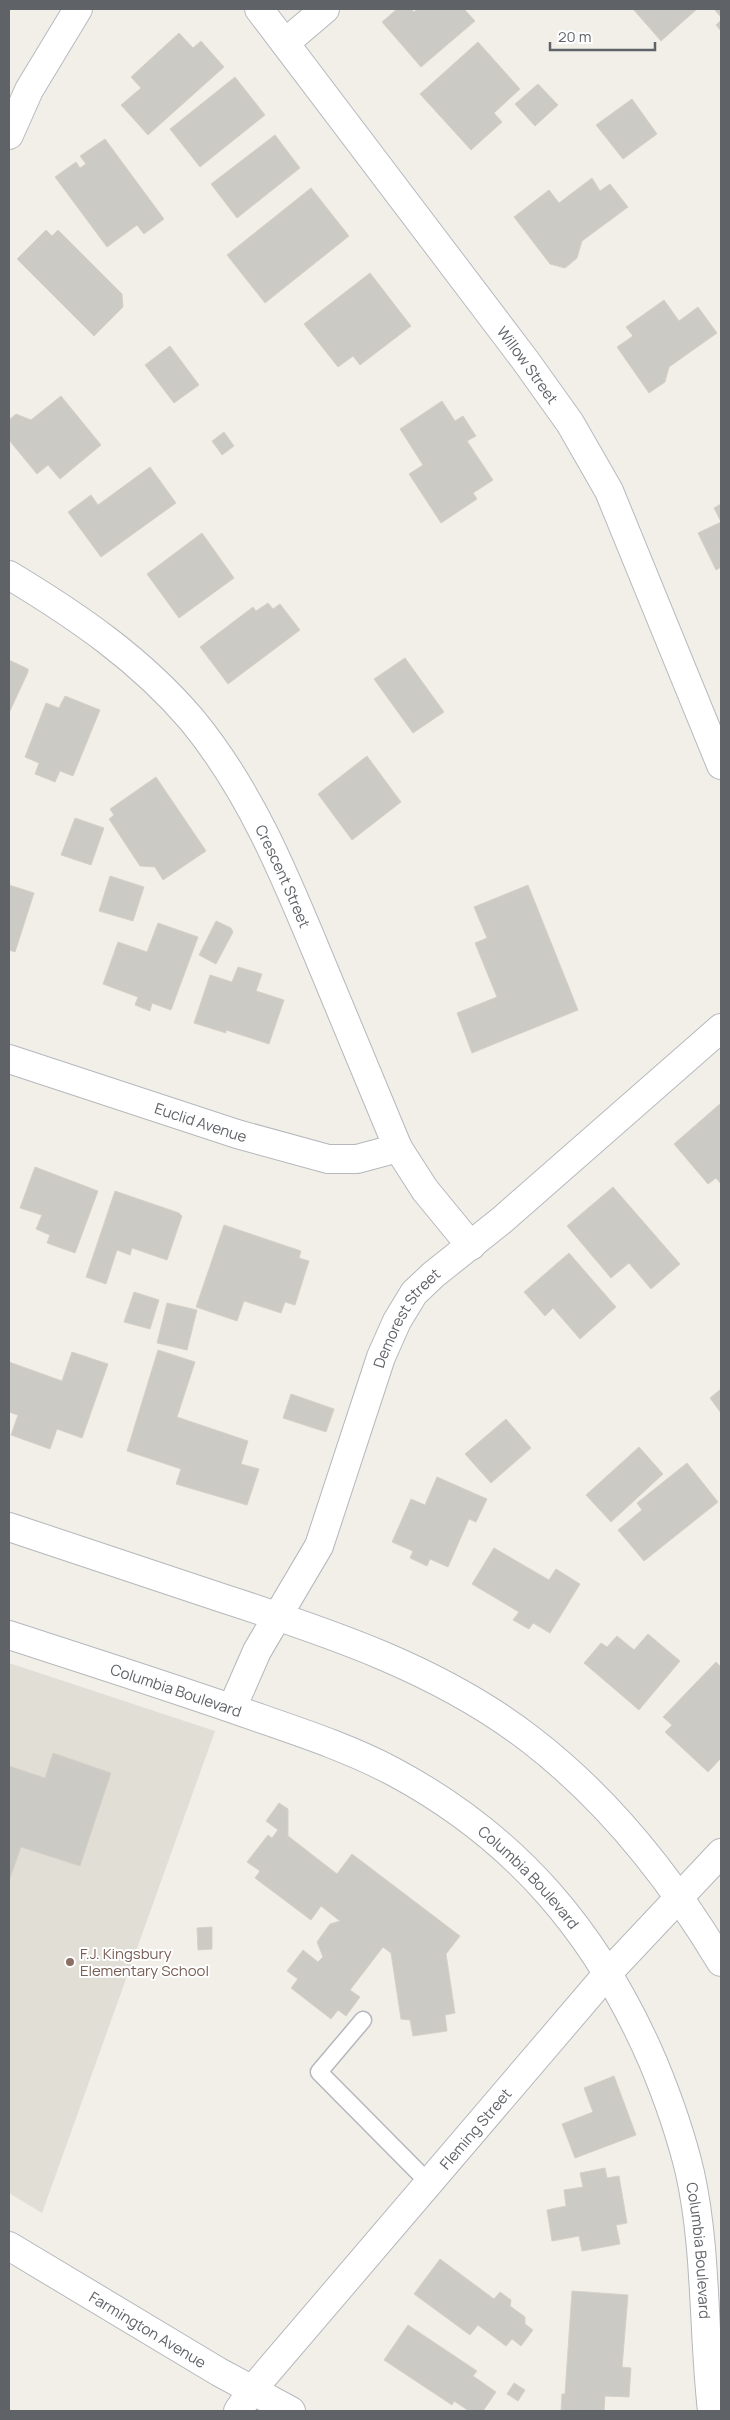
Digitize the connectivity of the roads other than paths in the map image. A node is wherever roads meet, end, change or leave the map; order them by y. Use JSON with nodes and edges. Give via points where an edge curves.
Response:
{"nodes":[{"id":1,"x":78,"y":9,"type":"edge"},
{"id":2,"x":259,"y":9,"type":"edge"},
{"id":3,"x":325,"y":9,"type":"edge"},
{"id":4,"x":285,"y":44,"type":"junction"},
{"id":5,"x":9,"y":135,"type":"edge"},
{"id":6,"x":9,"y":575,"type":"edge"},
{"id":7,"x":721,"y":765,"type":"edge"},
{"id":8,"x":721,"y":1028,"type":"edge"},
{"id":9,"x":9,"y":1059,"type":"edge"},
{"id":10,"x":398,"y":1148,"type":"junction"},
{"id":11,"x":471,"y":1246,"type":"junction"},
{"id":12,"x":9,"y":1527,"type":"edge"},
{"id":13,"x":278,"y":1616,"type":"junction"},
{"id":14,"x":9,"y":1634,"type":"edge"},
{"id":15,"x":232,"y":1708,"type":"junction"},
{"id":16,"x":721,"y":1854,"type":"edge"},
{"id":17,"x":680,"y":1899,"type":"junction"},
{"id":18,"x":721,"y":1962,"type":"edge"},
{"id":19,"x":608,"y":1973,"type":"junction"},
{"id":20,"x":363,"y":2020,"type":"dead end"},
{"id":21,"x":429,"y":2183,"type":"junction"},
{"id":22,"x":9,"y":2246,"type":"edge"},
{"id":23,"x":245,"y":2401,"type":"edge"},
{"id":24,"x":290,"y":2411,"type":"edge"},
{"id":25,"x":712,"y":2411,"type":"edge"}],
"edges":[{"from":1,"to":5,"type":"street","via":[[29,90]]},
{"from":2,"to":4,"type":"street","name":"Willow Street"},
{"from":3,"to":4,"type":"street"},
{"from":4,"to":7,"type":"street","name":"Willow Street","via":[[570,424],[609,492]]},
{"from":6,"to":10,"type":"street","name":"Crescent Street","via":[[89,625],[133,660],[185,712],[223,762],[280,862]]},
{"from":8,"to":11,"type":"street","name":"Demorest Street"},
{"from":9,"to":10,"type":"street","name":"Euclid Avenue","via":[[202,1123],[328,1160],[357,1159]]},
{"from":10,"to":11,"type":"street","name":"Crescent Street","via":[[425,1190]]},
{"from":11,"to":13,"type":"street","name":"Demorest Street","via":[[414,1293],[397,1321],[381,1357],[319,1546]]},
{"from":12,"to":13,"type":"street"},
{"from":13,"to":15,"type":"street","name":"Demorest Street","via":[[257,1651]]},
{"from":13,"to":17,"type":"street","via":[[416,1671],[512,1725],[602,1804],[646,1853]]},
{"from":14,"to":15,"type":"street","name":"Columbia Boulevard"},
{"from":15,"to":19,"type":"street","name":"Columbia Boulevard","via":[[352,1752],[395,1773],[449,1806],[502,1847],[552,1895]]},
{"from":16,"to":17,"type":"street","name":"Fleming Street"},
{"from":17,"to":18,"type":"street"},
{"from":17,"to":19,"type":"street","name":"Fleming Street"},
{"from":19,"to":21,"type":"street","name":"Fleming Street"},
{"from":19,"to":25,"type":"street","name":"Columbia Boulevard","via":[[659,2078],[690,2172],[698,2230]]},
{"from":20,"to":21,"type":"lane","via":[[319,2072]]},
{"from":21,"to":23,"type":"street","name":"Fleming Street"},
{"from":22,"to":23,"type":"street","name":"Farmington Avenue"},
{"from":23,"to":24,"type":"street","name":"Farmington Avenue"}]}
